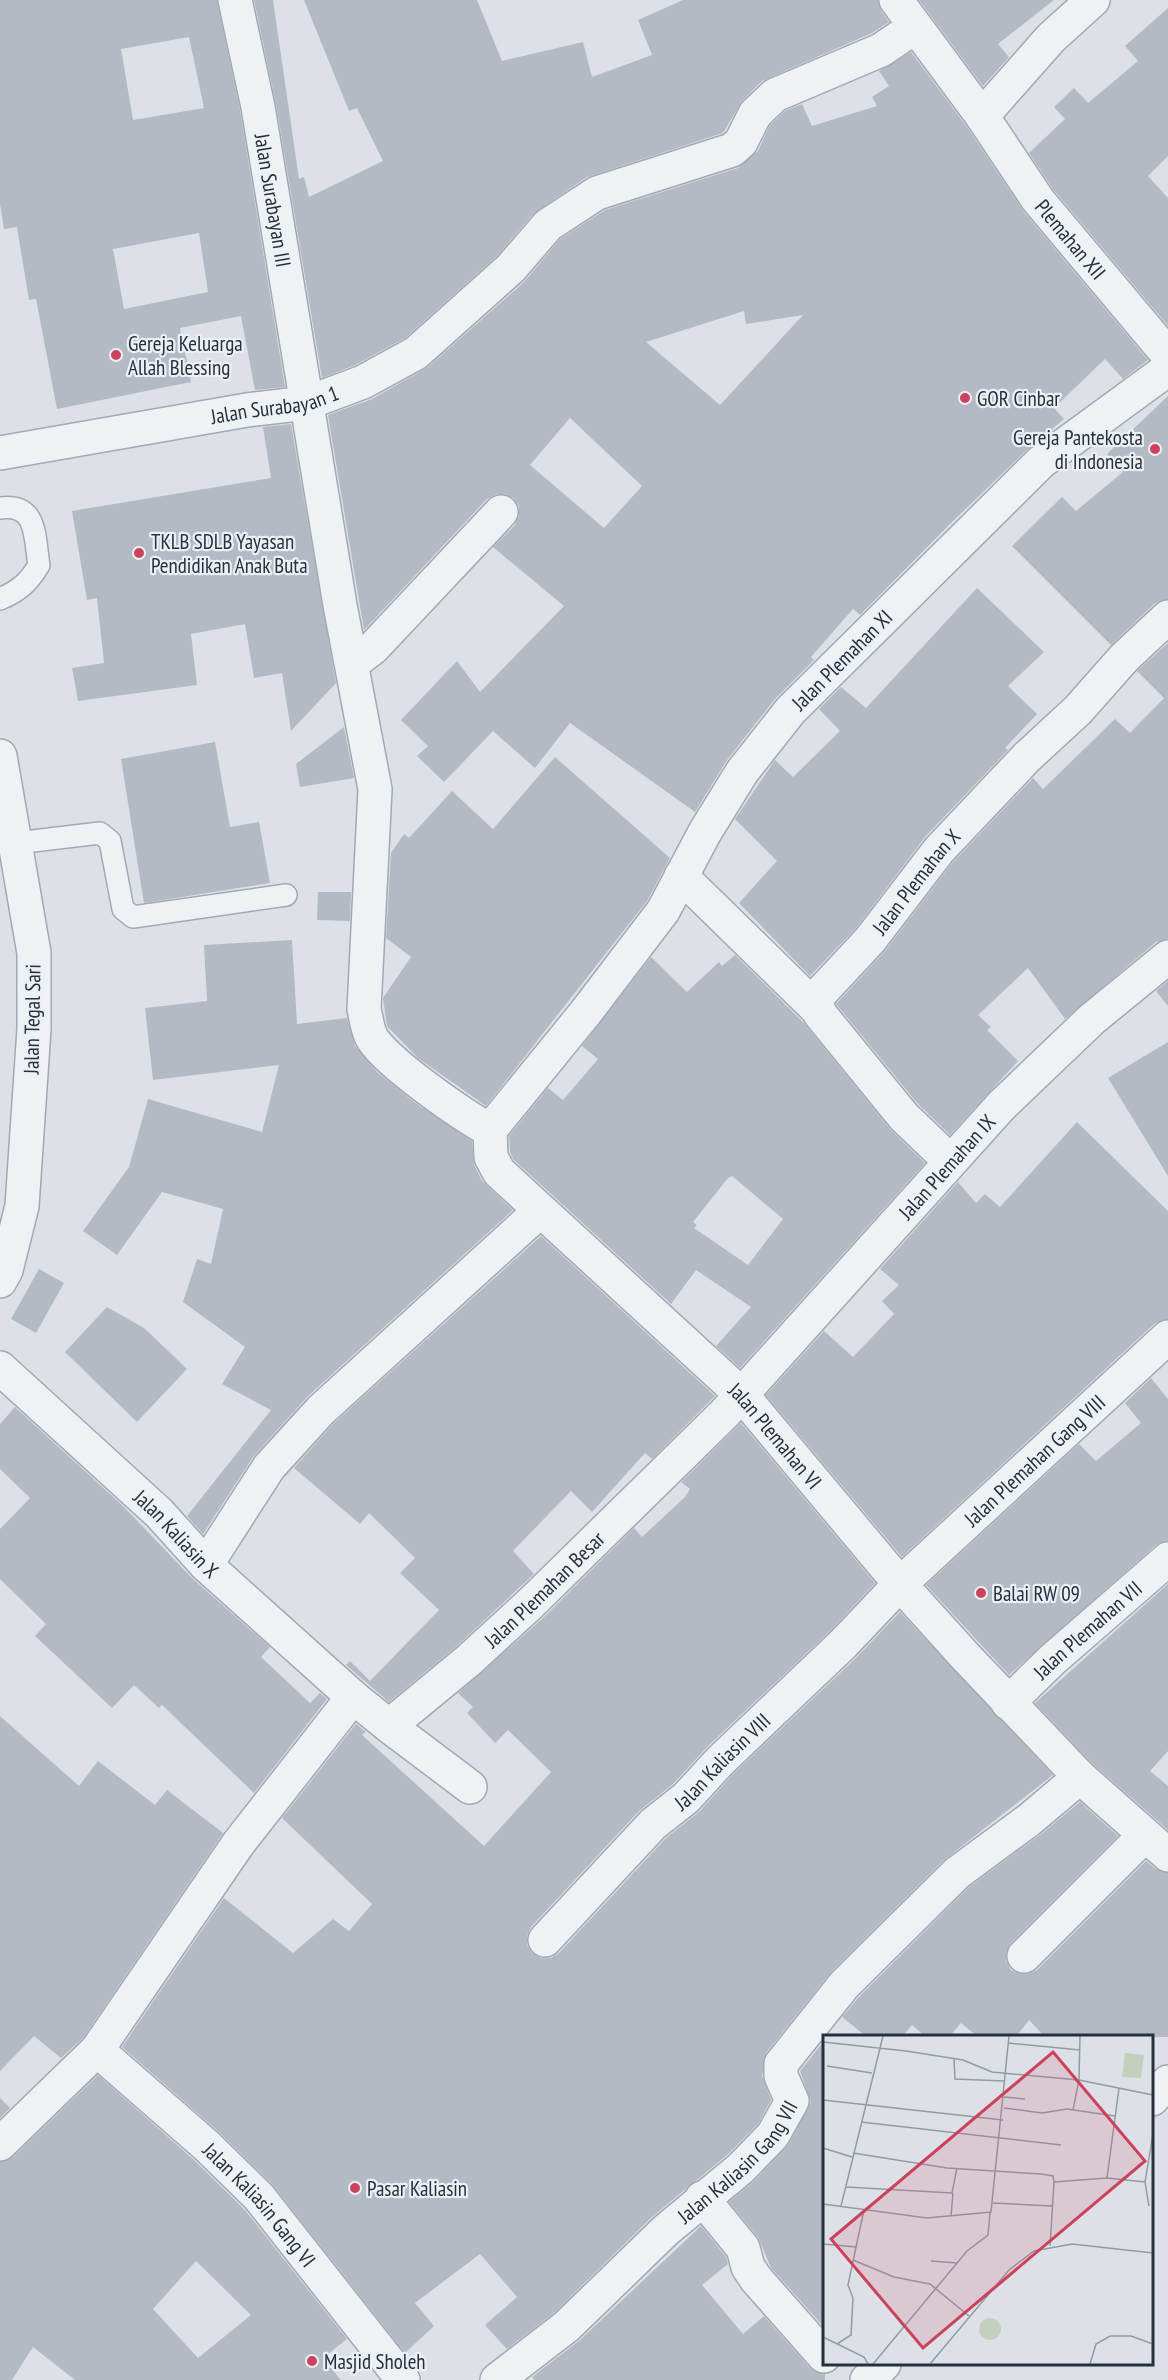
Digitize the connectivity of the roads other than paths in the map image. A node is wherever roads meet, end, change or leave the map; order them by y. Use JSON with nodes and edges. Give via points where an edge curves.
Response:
{"nodes":[{"id":1,"x":235,"y":0,"type":"edge"},
{"id":2,"x":896,"y":0,"type":"edge"},
{"id":3,"x":1093,"y":0,"type":"edge"},
{"id":4,"x":915,"y":27,"type":"junction"},
{"id":5,"x":982,"y":116,"type":"junction"},
{"id":6,"x":1168,"y":355,"type":"edge"},
{"id":7,"x":1168,"y":369,"type":"edge"},
{"id":8,"x":307,"y":403,"type":"junction"},
{"id":9,"x":0,"y":453,"type":"edge"},
{"id":10,"x":0,"y":508,"type":"edge"},
{"id":11,"x":501,"y":512,"type":"dead end"},
{"id":12,"x":0,"y":599,"type":"edge"},
{"id":13,"x":1168,"y":616,"type":"edge"},
{"id":14,"x":352,"y":664,"type":"junction"},
{"id":15,"x":0,"y":756,"type":"edge"},
{"id":16,"x":16,"y":843,"type":"junction"},
{"id":17,"x":681,"y":876,"type":"junction"},
{"id":18,"x":286,"y":895,"type":"dead end"},
{"id":19,"x":1168,"y":957,"type":"edge"},
{"id":20,"x":816,"y":1008,"type":"junction"},
{"id":21,"x":490,"y":1130,"type":"junction"},
{"id":22,"x":949,"y":1160,"type":"junction"},
{"id":23,"x":540,"y":1210,"type":"junction"},
{"id":24,"x":0,"y":1281,"type":"edge"},
{"id":25,"x":1168,"y":1337,"type":"edge"},
{"id":26,"x":0,"y":1368,"type":"edge"},
{"id":27,"x":742,"y":1395,"type":"junction"},
{"id":28,"x":1168,"y":1559,"type":"edge"},
{"id":29,"x":206,"y":1565,"type":"junction"},
{"id":30,"x":900,"y":1584,"type":"junction"},
{"id":31,"x":1008,"y":1702,"type":"junction"},
{"id":32,"x":346,"y":1706,"type":"junction"},
{"id":33,"x":389,"y":1726,"type":"junction"},
{"id":34,"x":1080,"y":1777,"type":"junction"},
{"id":35,"x":470,"y":1787,"type":"dead end"},
{"id":36,"x":1156,"y":1846,"type":"edge"},
{"id":37,"x":545,"y":1940,"type":"dead end"},
{"id":38,"x":1024,"y":1956,"type":"dead end"},
{"id":39,"x":97,"y":2050,"type":"junction"},
{"id":40,"x":1168,"y":2082,"type":"edge"},
{"id":41,"x":1153,"y":2098,"type":"edge"},
{"id":42,"x":0,"y":2144,"type":"edge"},
{"id":43,"x":702,"y":2198,"type":"junction"},
{"id":44,"x":823,"y":2354,"type":"edge"},
{"id":45,"x":832,"y":2365,"type":"edge"},
{"id":46,"x":883,"y":2365,"type":"edge"},
{"id":47,"x":403,"y":2380,"type":"edge"},
{"id":48,"x":497,"y":2380,"type":"edge"},
{"id":49,"x":846,"y":2380,"type":"edge"},
{"id":50,"x":867,"y":2380,"type":"edge"}],
"edges":[{"from":1,"to":8,"type":"street","name":"Jalan Surabayan III","via":[[260,118]]},
{"from":2,"to":4,"type":"street","name":"Plemahan XII"},
{"from":3,"to":5,"type":"street","via":[[1052,38]]},
{"from":4,"to":5,"type":"street","name":"Plemahan XII"},
{"from":4,"to":8,"type":"street","name":"Jalan Surabayan 1","via":[[881,50],[775,95],[755,114],[741,142],[732,150],[597,193],[548,225],[511,268],[416,352],[363,382]]},
{"from":5,"to":6,"type":"street","name":"Plemahan XII","via":[[1038,200]]},
{"from":7,"to":17,"type":"street","name":"Jalan Plemahan XI","via":[[1041,462],[790,711],[742,772]]},
{"from":8,"to":9,"type":"street","name":"Jalan Surabayan 1"},
{"from":8,"to":14,"type":"street","name":"Jalan Surabayan III"},
{"from":10,"to":12,"type":"lane","via":[[16,506],[24,511],[31,522],[39,565],[17,592]]},
{"from":11,"to":14,"type":"street","via":[[373,648]]},
{"from":13,"to":20,"type":"street","name":"Jalan Plemahan X","via":[[939,850],[870,940],[815,999]]},
{"from":14,"to":21,"type":"street","name":"Jalan Surabayan III","via":[[375,789],[364,1008],[371,1037],[420,1081]]},
{"from":15,"to":16,"type":"street","name":"Jalan Tegal Sari"},
{"from":16,"to":18,"type":"lane","via":[[100,833],[106,836],[123,909],[133,916]]},
{"from":16,"to":24,"type":"street","name":"Jalan Tegal Sari","via":[[34,953],[34,1029],[22,1206]]},
{"from":17,"to":20,"type":"street"},
{"from":17,"to":21,"type":"street","name":"Jalan Plemahan XI","via":[[663,911]]},
{"from":19,"to":22,"type":"street","name":"Jalan Plemahan IX","via":[[1083,1027]]},
{"from":20,"to":22,"type":"street","via":[[904,1117]]},
{"from":21,"to":23,"type":"street","name":"Jalan Plemahan VI","via":[[491,1157],[499,1172]]},
{"from":22,"to":27,"type":"street","name":"Jalan Plemahan IX"},
{"from":23,"to":27,"type":"street","name":"Jalan Plemahan VI"},
{"from":23,"to":29,"type":"street","via":[[321,1410],[269,1467]]},
{"from":25,"to":30,"type":"street","name":"Jalan Plemahan Gang VIII"},
{"from":26,"to":29,"type":"street","name":"Jalan Kaliasin X","via":[[159,1513]]},
{"from":27,"to":30,"type":"street","name":"Jalan Plemahan VI"},
{"from":27,"to":33,"type":"street","name":"Jalan Plemahan Besar","via":[[530,1604]]},
{"from":28,"to":31,"type":"street","name":"Jalan Plemahan VII"},
{"from":29,"to":32,"type":"street","name":"Jalan Kaliasin X"},
{"from":30,"to":31,"type":"street","name":"Jalan Plemahan VI"},
{"from":30,"to":37,"type":"street","name":"Jalan Kaliasin VIII","via":[[686,1798],[653,1824]]},
{"from":31,"to":34,"type":"street","name":"Jalan Plemahan VI"},
{"from":32,"to":33,"type":"street"},
{"from":32,"to":39,"type":"street","via":[[238,1844]]},
{"from":33,"to":35,"type":"street"},
{"from":34,"to":36,"type":"street","name":"Jalan Plemahan VI"},
{"from":34,"to":43,"type":"street","name":"Jalan Kaliasin Gang VII","via":[[957,1873],[844,1984],[781,2064],[781,2076],[792,2101],[773,2135],[740,2169]]},
{"from":36,"to":38,"type":"street"},
{"from":39,"to":42,"type":"street"},
{"from":39,"to":47,"type":"street","name":"Jalan Kaliasin Gang VI","via":[[207,2145],[259,2198]]},
{"from":40,"to":41,"type":"street"},
{"from":43,"to":44,"type":"street","via":[[743,2247],[756,2280]]},
{"from":43,"to":48,"type":"street","name":"Jalan Kaliasin Gang VII","via":[[567,2326]]},
{"from":45,"to":49,"type":"street"},
{"from":46,"to":50,"type":"street"}]}
